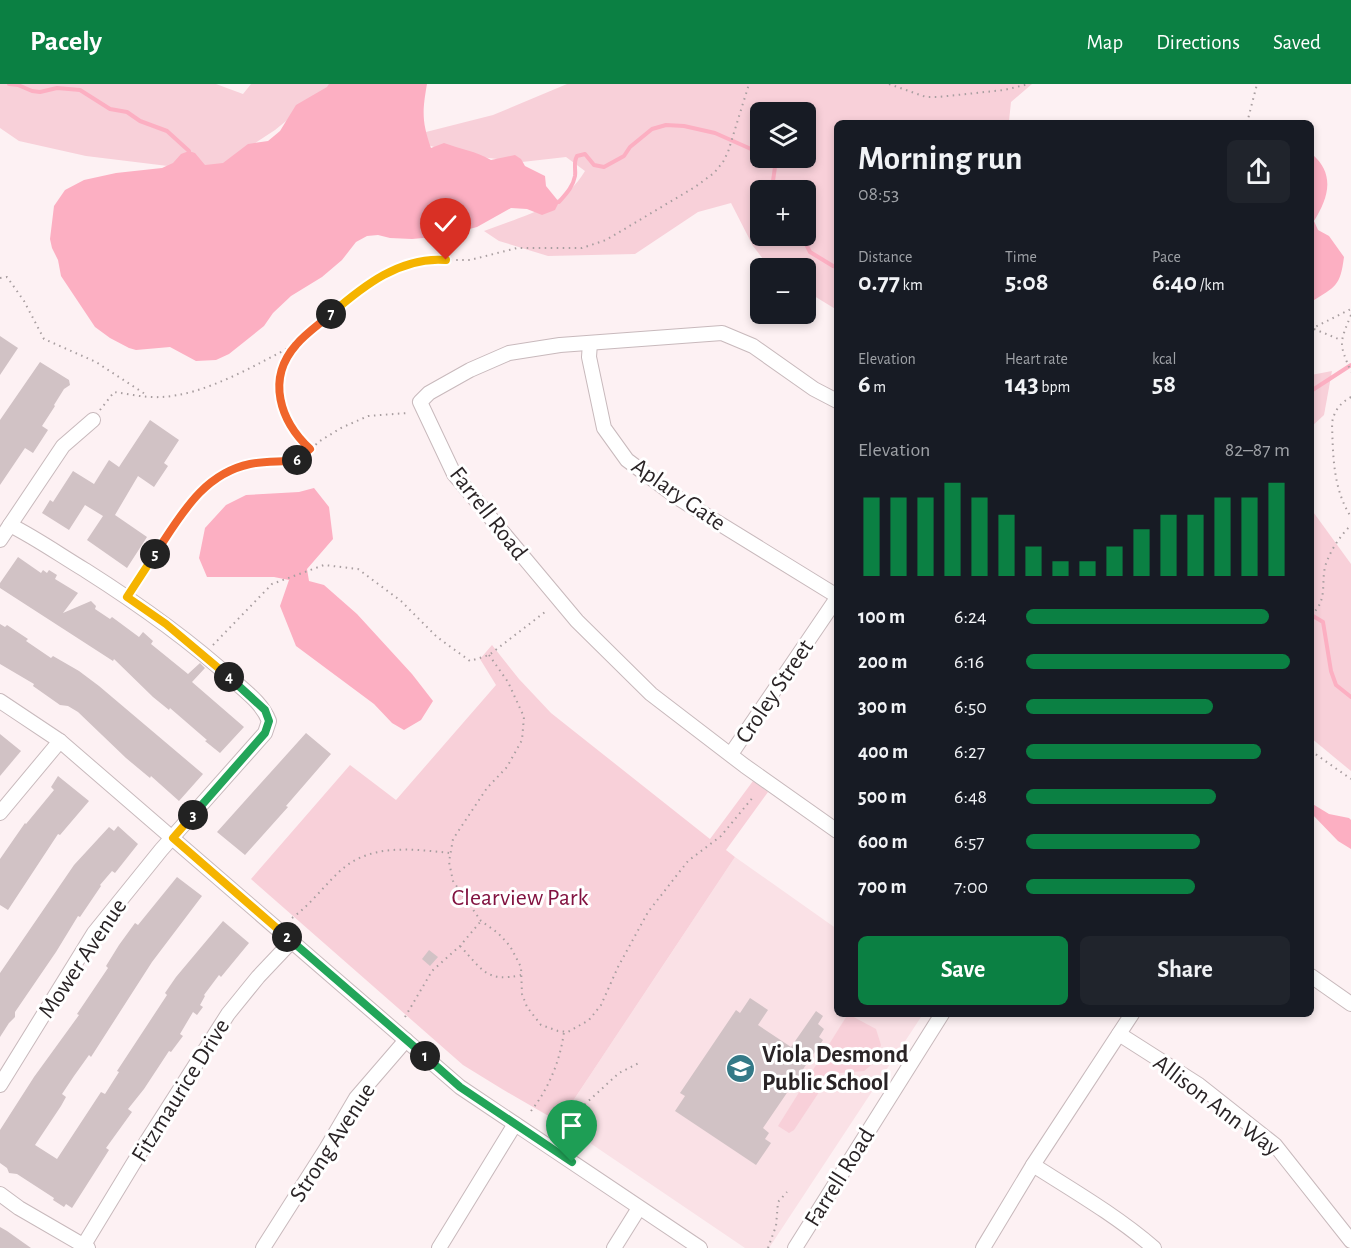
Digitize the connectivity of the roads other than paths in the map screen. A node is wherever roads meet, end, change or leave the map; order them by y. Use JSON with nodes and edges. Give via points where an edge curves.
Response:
{"nodes":[{"id":1,"x":590,"y":343,"type":"junction"},
{"id":2,"x":834,"y":399,"type":"edge"},
{"id":3,"x":93,"y":420,"type":"road end"},
{"id":4,"x":10,"y":525,"type":"junction"},
{"id":5,"x":0,"y":540,"type":"edge"},
{"id":6,"x":834,"y":595,"type":"edge"},
{"id":7,"x":834,"y":601,"type":"edge"},
{"id":8,"x":0,"y":701,"type":"edge"},
{"id":9,"x":60,"y":741,"type":"junction"},
{"id":10,"x":731,"y":754,"type":"junction"},
{"id":11,"x":0,"y":813,"type":"edge"},
{"id":12,"x":834,"y":829,"type":"edge"},
{"id":13,"x":173,"y":838,"type":"junction"},
{"id":14,"x":292,"y":941,"type":"junction"},
{"id":15,"x":1314,"y":978,"type":"edge"},
{"id":16,"x":1351,"y":1004,"type":"edge"},
{"id":17,"x":940,"y":1017,"type":"edge"},
{"id":18,"x":1130,"y":1017,"type":"edge"},
{"id":19,"x":1119,"y":1034,"type":"junction"},
{"id":20,"x":406,"y":1040,"type":"junction"},
{"id":21,"x":0,"y":1085,"type":"edge"},
{"id":22,"x":515,"y":1125,"type":"junction"},
{"id":23,"x":1033,"y":1165,"type":"junction"},
{"id":24,"x":0,"y":1194,"type":"edge"},
{"id":25,"x":639,"y":1208,"type":"junction"},
{"id":26,"x":1351,"y":1241,"type":"edge"},
{"id":27,"x":85,"y":1247,"type":"edge"},
{"id":28,"x":263,"y":1248,"type":"edge"},
{"id":29,"x":439,"y":1248,"type":"edge"},
{"id":30,"x":614,"y":1248,"type":"edge"},
{"id":31,"x":700,"y":1248,"type":"edge"},
{"id":32,"x":795,"y":1248,"type":"edge"},
{"id":33,"x":983,"y":1248,"type":"edge"},
{"id":34,"x":1154,"y":1248,"type":"edge"}],
"edges":[{"from":1,"to":2,"type":"street","name":"Farrell Road","via":[[722,333],[753,346]]},
{"from":1,"to":6,"type":"street","name":"Aplary Gate","via":[[589,357],[604,428],[627,460],[678,498]]},
{"from":1,"to":10,"type":"street","name":"Farrell Road","via":[[508,353],[470,370],[420,402],[453,474],[577,621],[651,694]]},
{"from":3,"to":4,"type":"street","via":[[63,446]]},
{"from":4,"to":5,"type":"street"},
{"from":4,"to":13,"type":"street","name":"Mower Avenue","via":[[166,624],[265,710],[269,721],[265,733]]},
{"from":7,"to":10,"type":"street","name":"Croley Street"},
{"from":8,"to":9,"type":"street"},
{"from":9,"to":11,"type":"street"},
{"from":9,"to":13,"type":"street"},
{"from":10,"to":12,"type":"street","name":"Farrell Road"},
{"from":13,"to":14,"type":"street"},
{"from":13,"to":21,"type":"street","name":"Mower Avenue","via":[[94,933]]},
{"from":14,"to":20,"type":"street"},
{"from":14,"to":27,"type":"street","name":"Fitzmaurice Drive","via":[[228,1014]]},
{"from":15,"to":16,"type":"street"},
{"from":17,"to":32,"type":"street","name":"Farrell Road"},
{"from":18,"to":19,"type":"street"},
{"from":19,"to":23,"type":"street"},
{"from":19,"to":26,"type":"street","name":"Allison Ann Way","via":[[1199,1086],[1275,1145]]},
{"from":20,"to":22,"type":"street","via":[[460,1087]]},
{"from":20,"to":28,"type":"street","name":"Strong Avenue","via":[[356,1098]]},
{"from":22,"to":25,"type":"street"},
{"from":22,"to":29,"type":"street"},
{"from":23,"to":33,"type":"street"},
{"from":23,"to":34,"type":"street"},
{"from":24,"to":27,"type":"street"},
{"from":25,"to":30,"type":"street"},
{"from":25,"to":31,"type":"street"}]}
